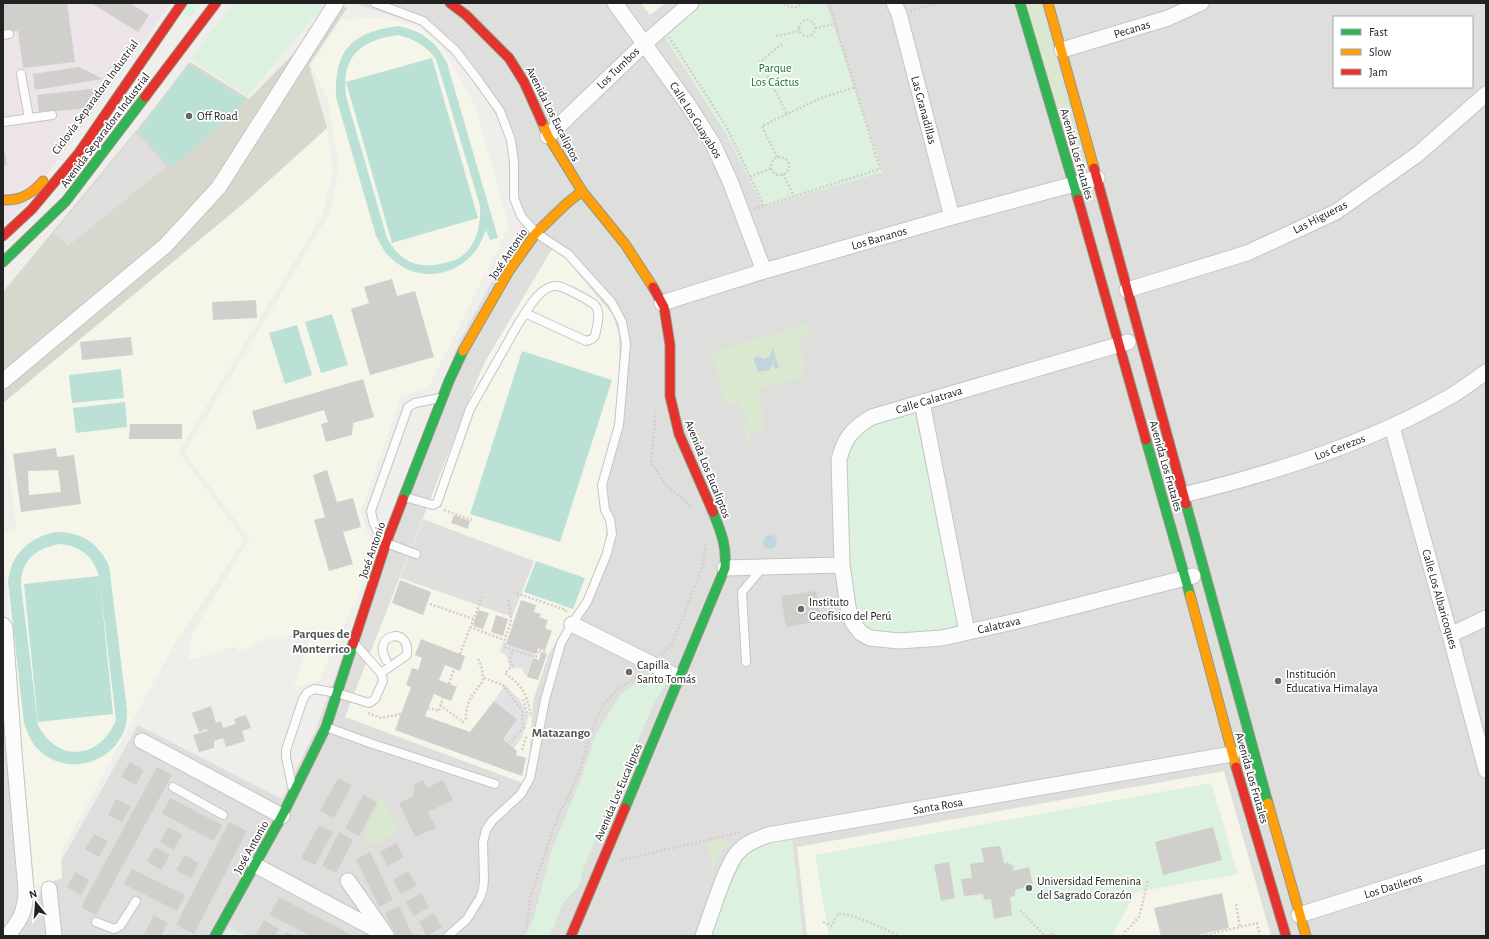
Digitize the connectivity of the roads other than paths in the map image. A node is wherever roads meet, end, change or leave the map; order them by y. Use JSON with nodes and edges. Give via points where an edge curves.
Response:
{"nodes":[{"id":1,"x":182,"y":3,"type":"edge"},
{"id":2,"x":216,"y":3,"type":"edge"},
{"id":3,"x":336,"y":3,"type":"edge"},
{"id":4,"x":375,"y":3,"type":"edge"},
{"id":5,"x":450,"y":3,"type":"edge"},
{"id":6,"x":615,"y":3,"type":"edge"},
{"id":7,"x":691,"y":3,"type":"edge"},
{"id":8,"x":1020,"y":3,"type":"edge"},
{"id":9,"x":1048,"y":3,"type":"edge"},
{"id":10,"x":1201,"y":3,"type":"edge"},
{"id":11,"x":896,"y":9,"type":"edge"},
{"id":12,"x":645,"y":43,"type":"junction"},
{"id":13,"x":153,"y":45,"type":"junction"},
{"id":14,"x":1062,"y":50,"type":"junction"},
{"id":15,"x":133,"y":56,"type":"dead end"},
{"id":16,"x":20,"y":74,"type":"dead end"},
{"id":17,"x":1486,"y":94,"type":"edge"},
{"id":18,"x":52,"y":115,"type":"dead end"},
{"id":19,"x":29,"y":118,"type":"junction"},
{"id":20,"x":3,"y":122,"type":"edge"},
{"id":21,"x":548,"y":136,"type":"junction"},
{"id":22,"x":50,"y":171,"type":"dead end"},
{"id":23,"x":1097,"y":178,"type":"junction"},
{"id":24,"x":1074,"y":184,"type":"junction"},
{"id":25,"x":582,"y":192,"type":"junction"},
{"id":26,"x":3,"y":200,"type":"edge"},
{"id":27,"x":952,"y":217,"type":"junction"},
{"id":28,"x":536,"y":233,"type":"junction"},
{"id":29,"x":3,"y":236,"type":"edge"},
{"id":30,"x":3,"y":262,"type":"edge"},
{"id":31,"x":764,"y":271,"type":"junction"},
{"id":32,"x":1127,"y":290,"type":"junction"},
{"id":33,"x":662,"y":303,"type":"junction"},
{"id":34,"x":525,"y":313,"type":"junction"},
{"id":35,"x":1141,"y":338,"type":"junction"},
{"id":36,"x":1119,"y":344,"type":"junction"},
{"id":37,"x":1486,"y":372,"type":"edge"},
{"id":38,"x":3,"y":381,"type":"edge"},
{"id":39,"x":443,"y":397,"type":"junction"},
{"id":40,"x":922,"y":402,"type":"junction"},
{"id":41,"x":1392,"y":427,"type":"junction"},
{"id":42,"x":1184,"y":495,"type":"junction"},
{"id":43,"x":404,"y":497,"type":"junction"},
{"id":44,"x":386,"y":546,"type":"junction"},
{"id":45,"x":416,"y":554,"type":"dead end"},
{"id":46,"x":842,"y":565,"type":"junction"},
{"id":47,"x":762,"y":567,"type":"junction"},
{"id":48,"x":725,"y":568,"type":"junction"},
{"id":49,"x":1205,"y":574,"type":"junction"},
{"id":50,"x":1185,"y":578,"type":"junction"},
{"id":51,"x":1486,"y":618,"type":"edge"},
{"id":52,"x":567,"y":620,"type":"junction"},
{"id":53,"x":3,"y":625,"type":"edge"},
{"id":54,"x":967,"y":632,"type":"junction"},
{"id":55,"x":1450,"y":635,"type":"junction"},
{"id":56,"x":354,"y":642,"type":"junction"},
{"id":57,"x":386,"y":660,"type":"dead end"},
{"id":58,"x":746,"y":662,"type":"dead end"},
{"id":59,"x":380,"y":673,"type":"junction"},
{"id":60,"x":680,"y":678,"type":"junction"},
{"id":61,"x":337,"y":693,"type":"junction"},
{"id":62,"x":326,"y":727,"type":"junction"},
{"id":63,"x":142,"y":741,"type":"dead end"},
{"id":64,"x":1232,"y":754,"type":"junction"},
{"id":65,"x":1486,"y":770,"type":"edge"},
{"id":66,"x":495,"y":784,"type":"dead end"},
{"id":67,"x":173,"y":787,"type":"dead end"},
{"id":68,"x":293,"y":794,"type":"junction"},
{"id":69,"x":223,"y":815,"type":"dead end"},
{"id":70,"x":282,"y":816,"type":"junction"},
{"id":71,"x":1486,"y":856,"type":"edge"},
{"id":72,"x":255,"y":865,"type":"junction"},
{"id":73,"x":348,"y":881,"type":"dead end"},
{"id":74,"x":1269,"y":881,"type":"junction"},
{"id":75,"x":49,"y":889,"type":"dead end"},
{"id":76,"x":136,"y":901,"type":"dead end"},
{"id":77,"x":1299,"y":915,"type":"junction"},
{"id":78,"x":96,"y":922,"type":"dead end"},
{"id":79,"x":386,"y":935,"type":"edge"},
{"id":80,"x":8,"y":936,"type":"edge"},
{"id":81,"x":54,"y":936,"type":"edge"},
{"id":82,"x":215,"y":936,"type":"edge"},
{"id":83,"x":448,"y":936,"type":"edge"},
{"id":84,"x":570,"y":936,"type":"edge"},
{"id":85,"x":703,"y":936,"type":"edge"},
{"id":86,"x":1286,"y":936,"type":"edge"},
{"id":87,"x":1306,"y":936,"type":"edge"}],
"edges":[{"from":1,"to":13,"type":"main road","name":"Avenida Separadora Industrial"},
{"from":2,"to":30,"type":"main road","name":"Avenida Separadora Industrial","via":[[66,202]]},
{"from":3,"to":38,"type":"street","via":[[219,187],[166,245]]},
{"from":4,"to":28,"type":"lane","via":[[423,21],[455,50],[496,105],[511,140],[514,198],[521,216]]},
{"from":5,"to":21,"type":"main road","name":"Avenida Los Eucaliptos","via":[[466,15],[509,58],[524,82]]},
{"from":6,"to":12,"type":"street","name":"Calle Los Guayabos"},
{"from":7,"to":12,"type":"street","name":"Los Tumbos"},
{"from":8,"to":24,"type":"main road","name":"Avenida Los Frutales"},
{"from":9,"to":14,"type":"main road","name":"Avenida Los Frutales"},
{"from":10,"to":14,"type":"street","name":"Pecanas","via":[[1168,18]]},
{"from":11,"to":27,"type":"street","name":"Las Granadillas"},
{"from":12,"to":21,"type":"street","name":"Los Tumbos"},
{"from":12,"to":31,"type":"street","name":"Calle Los Guayabos","via":[[713,144]]},
{"from":13,"to":15,"type":"main road"},
{"from":13,"to":29,"type":"main road","name":"Avenida Separadora Industrial","via":[[78,154],[32,209]]},
{"from":14,"to":23,"type":"main road","name":"Avenida Los Frutales"},
{"from":16,"to":19,"type":"lane"},
{"from":17,"to":32,"type":"street","name":"Las Higueras","via":[[1418,154],[1336,212],[1246,252]]},
{"from":18,"to":19,"type":"lane"},
{"from":19,"to":20,"type":"lane"},
{"from":21,"to":25,"type":"main road","name":"Avenida Los Eucaliptos"},
{"from":22,"to":26,"type":"main road","via":[[37,189],[21,199]]},
{"from":23,"to":24,"type":"street","name":"Los Bananos"},
{"from":23,"to":32,"type":"main road","name":"Avenida Los Frutales"},
{"from":24,"to":27,"type":"street","name":"Los Bananos"},
{"from":24,"to":36,"type":"main road","name":"Avenida Los Frutales"},
{"from":25,"to":28,"type":"main road","name":"José Antonio"},
{"from":25,"to":33,"type":"main road","name":"Avenida Los Eucaliptos","via":[[625,244]]},
{"from":27,"to":31,"type":"street","name":"Los Bananos"},
{"from":28,"to":39,"type":"main road","name":"José Antonio","via":[[485,310]]},
{"from":28,"to":52,"type":"lane","via":[[568,254],[612,303],[622,322],[626,344],[619,425],[602,485],[612,534],[587,602]]},
{"from":31,"to":33,"type":"street","name":"Los Bananos"},
{"from":32,"to":35,"type":"main road","name":"Avenida Los Frutales"},
{"from":33,"to":48,"type":"main road","name":"Avenida Los Eucaliptos","via":[[670,345],[670,396],[679,434],[724,541]]},
{"from":34,"to":34,"type":"lane","via":[[586,340],[595,336],[599,312],[594,304],[558,286],[548,287],[540,293]]},
{"from":34,"to":43,"type":"lane","via":[[470,409],[440,499],[433,505]]},
{"from":35,"to":36,"type":"street","name":"Calle Calatrava"},
{"from":35,"to":42,"type":"main road","name":"Avenida Los Frutales"},
{"from":36,"to":40,"type":"street","name":"Calle Calatrava"},
{"from":36,"to":50,"type":"main road","name":"Avenida Los Frutales"},
{"from":37,"to":41,"type":"street","name":"Los Cerezos","via":[[1452,396]]},
{"from":39,"to":43,"type":"main road","name":"José Antonio"},
{"from":39,"to":44,"type":"lane","via":[[408,407],[371,511],[373,521]]},
{"from":40,"to":46,"type":"street","name":"Calle Calatrava","via":[[872,417],[859,425],[843,445],[839,460]]},
{"from":40,"to":54,"type":"street"},
{"from":41,"to":42,"type":"street","name":"Los Cerezos","via":[[1289,466]]},
{"from":41,"to":55,"type":"street","name":"Calle Los Albaricoques"},
{"from":42,"to":49,"type":"main road","name":"Avenida Los Frutales"},
{"from":43,"to":44,"type":"main road","name":"José Antonio"},
{"from":44,"to":45,"type":"lane"},
{"from":44,"to":56,"type":"main road","name":"José Antonio"},
{"from":46,"to":47,"type":"street"},
{"from":46,"to":54,"type":"street","name":"Calatrava","via":[[849,613],[861,634],[870,638],[899,641],[942,638]]},
{"from":47,"to":48,"type":"street"},
{"from":47,"to":58,"type":"lane","via":[[742,592]]},
{"from":48,"to":60,"type":"main road","name":"Avenida Los Eucaliptos"},
{"from":49,"to":50,"type":"street","name":"Calatrava"},
{"from":49,"to":77,"type":"main road","name":"Avenida Los Frutales"},
{"from":50,"to":54,"type":"street","name":"Calatrava"},
{"from":50,"to":64,"type":"main road","name":"Avenida Los Frutales"},
{"from":51,"to":55,"type":"street"},
{"from":52,"to":60,"type":"street"},
{"from":52,"to":83,"type":"lane","via":[[545,700],[530,778],[521,794],[486,830],[483,842],[483,889],[480,898],[467,919]]},
{"from":53,"to":80,"type":"street","via":[[6,635],[26,890],[25,907],[21,918]]},
{"from":55,"to":65,"type":"street","name":"Calle Los Albaricoques"},
{"from":56,"to":59,"type":"lane"},
{"from":56,"to":61,"type":"main road","name":"José Antonio"},
{"from":57,"to":59,"type":"lane","via":[[382,648],[384,642],[395,636],[405,640],[407,655]]},
{"from":59,"to":61,"type":"lane","via":[[383,682],[372,702]]},
{"from":60,"to":84,"type":"main road","name":"Avenida Los Eucaliptos"},
{"from":61,"to":62,"type":"main road","name":"José Antonio"},
{"from":61,"to":68,"type":"lane","via":[[314,689],[303,699],[286,750]]},
{"from":62,"to":66,"type":"lane"},
{"from":62,"to":68,"type":"main road","name":"José Antonio"},
{"from":63,"to":70,"type":"street"},
{"from":64,"to":74,"type":"main road","name":"Avenida Los Frutales"},
{"from":64,"to":85,"type":"street","name":"Santa Rosa","via":[[768,835],[739,850],[731,862]]},
{"from":67,"to":69,"type":"lane"},
{"from":68,"to":70,"type":"main road","name":"José Antonio"},
{"from":70,"to":72,"type":"main road","name":"José Antonio"},
{"from":71,"to":77,"type":"street","name":"Los Datileros"},
{"from":72,"to":79,"type":"street"},
{"from":72,"to":82,"type":"main road","name":"José Antonio"},
{"from":73,"to":79,"type":"street"},
{"from":74,"to":77,"type":"main road","via":[[1276,888],[1284,911],[1288,915]]},
{"from":74,"to":86,"type":"main road","name":"Avenida Los Frutales"},
{"from":75,"to":81,"type":"street"},
{"from":76,"to":78,"type":"lane","via":[[120,926],[114,929]]},
{"from":77,"to":87,"type":"main road","name":"Avenida Los Frutales"}]}
